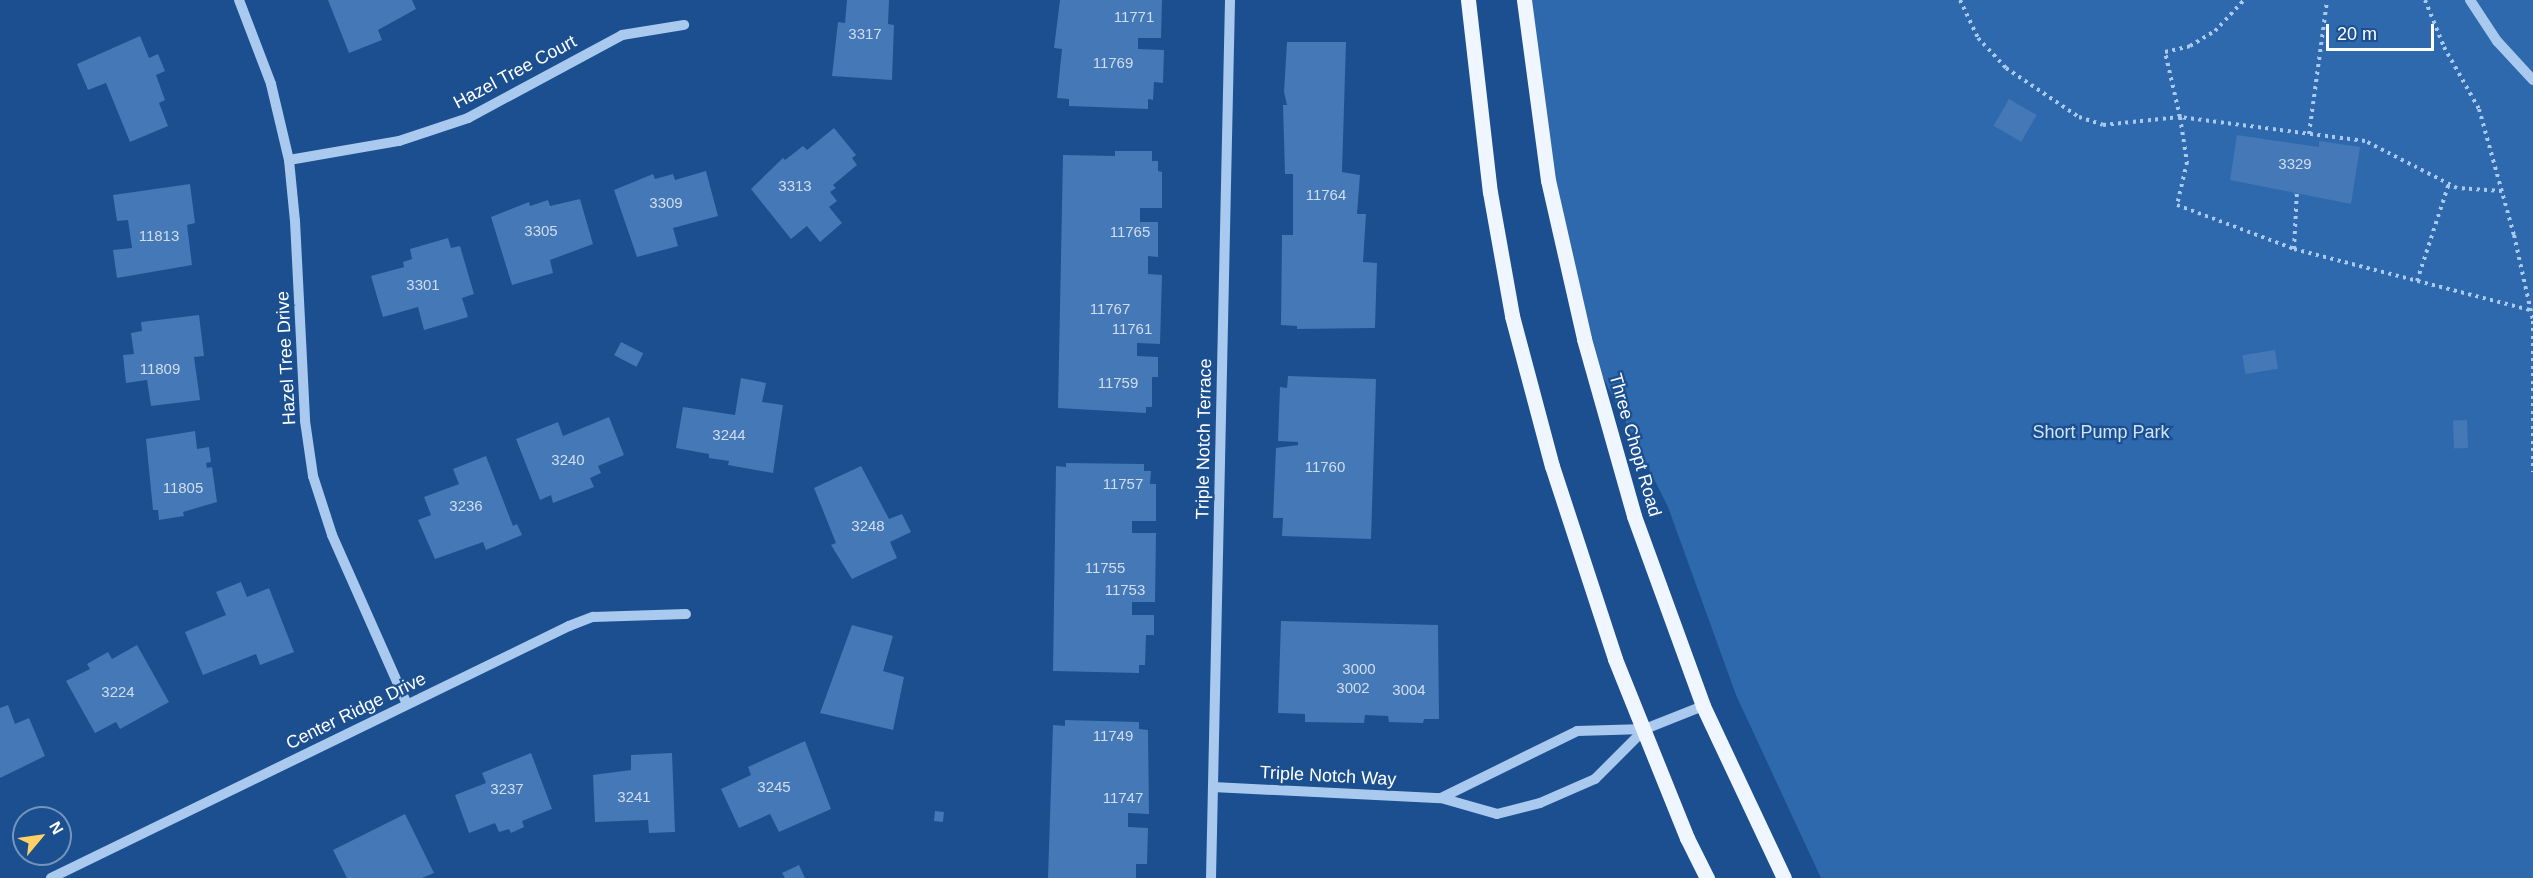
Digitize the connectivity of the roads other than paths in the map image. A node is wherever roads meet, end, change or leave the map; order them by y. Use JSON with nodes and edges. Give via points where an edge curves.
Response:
{"nodes":[{"id":1,"x":239,"y":0,"type":"edge"},
{"id":2,"x":1230,"y":0,"type":"edge"},
{"id":3,"x":1468,"y":0,"type":"edge"},
{"id":4,"x":1524,"y":0,"type":"edge"},
{"id":5,"x":2470,"y":0,"type":"edge"},
{"id":6,"x":684,"y":25,"type":"dead end"},
{"id":7,"x":2533,"y":80,"type":"edge"},
{"id":8,"x":289,"y":160,"type":"junction"},
{"id":9,"x":686,"y":614,"type":"dead end"},
{"id":10,"x":407,"y":704,"type":"junction"},
{"id":11,"x":1703,"y":706,"type":"junction"},
{"id":12,"x":1645,"y":729,"type":"junction"},
{"id":13,"x":1213,"y":787,"type":"junction"},
{"id":14,"x":1441,"y":798,"type":"junction"},
{"id":15,"x":51,"y":878,"type":"edge"},
{"id":16,"x":1211,"y":878,"type":"edge"},
{"id":17,"x":1707,"y":878,"type":"edge"},
{"id":18,"x":1784,"y":878,"type":"edge"}],
"edges":[{"from":1,"to":8,"type":"street","name":"Hazel Tree Drive","via":[[271,84]]},
{"from":2,"to":13,"type":"street","name":"Triple Notch Terrace"},
{"from":3,"to":12,"type":"main road","via":[[1490,192],[1512,316],[1589,584]]},
{"from":4,"to":11,"type":"main road","name":"Three Chopt Road","via":[[1548,180],[1584,339],[1634,516]]},
{"from":5,"to":7,"type":"street","via":[[2497,41]]},
{"from":6,"to":8,"type":"street","name":"Hazel Tree Court","via":[[622,35],[468,118],[399,141]]},
{"from":8,"to":10,"type":"street","name":"Hazel Tree Drive","via":[[296,221],[305,421],[313,476],[332,535]]},
{"from":9,"to":10,"type":"street","name":"Center Ridge Drive","via":[[593,617]]},
{"from":10,"to":15,"type":"street","name":"Center Ridge Drive"},
{"from":11,"to":12,"type":"street","name":"Triple Notch Way"},
{"from":11,"to":18,"type":"main road","name":"Three Chopt Road"},
{"from":12,"to":14,"type":"street","name":"Triple Notch Way","via":[[1576,731]]},
{"from":12,"to":14,"type":"street","name":"Triple Notch Way","via":[[1595,779],[1540,803],[1497,814]]},
{"from":12,"to":17,"type":"main road","via":[[1687,838]]},
{"from":13,"to":14,"type":"street","name":"Triple Notch Way"},
{"from":13,"to":16,"type":"street","name":"Triple Notch Terrace"}]}
